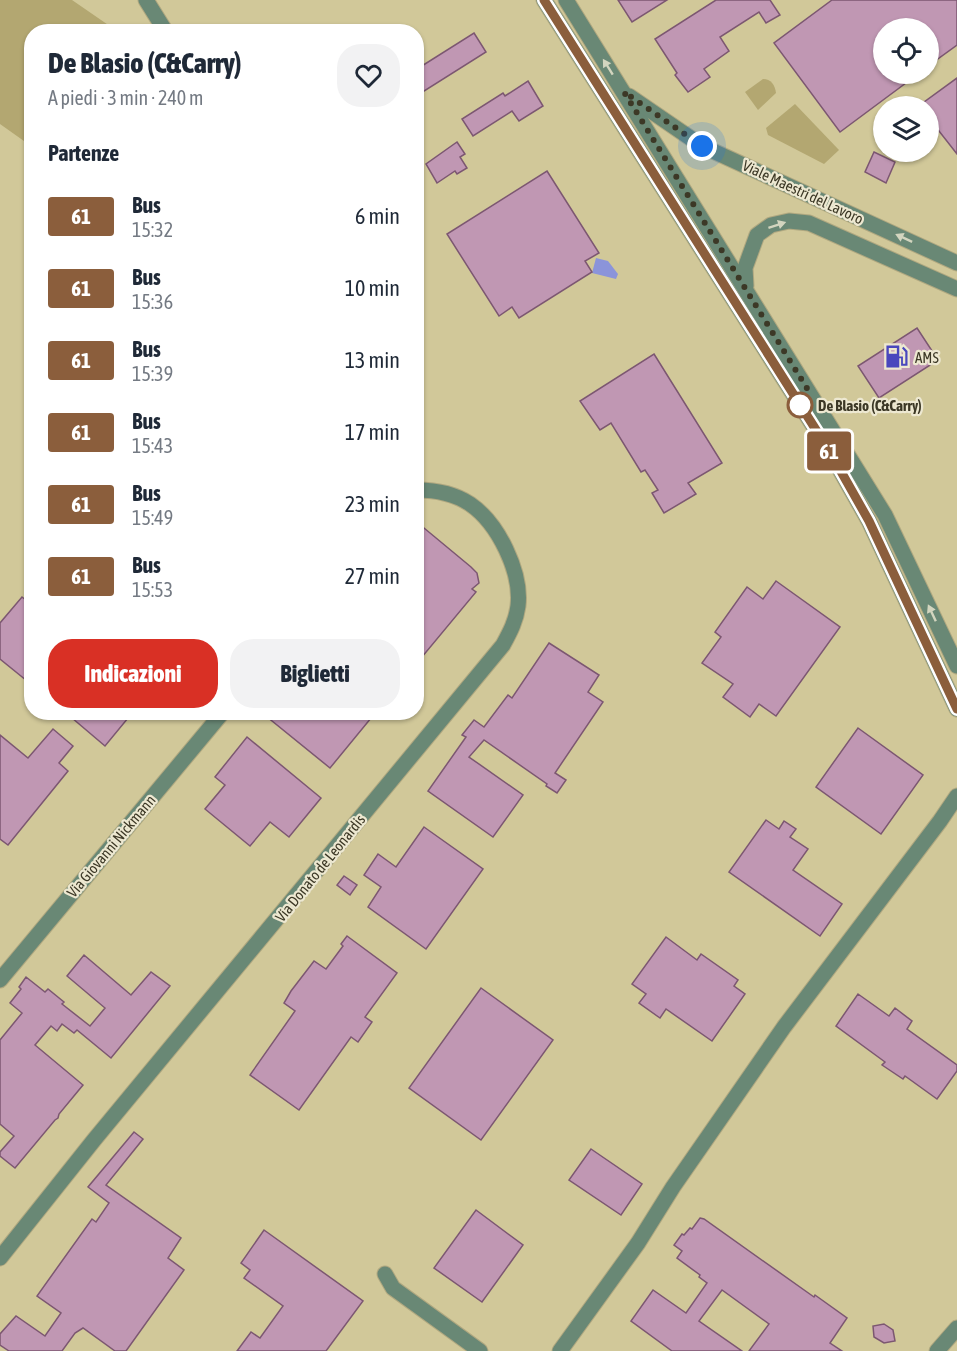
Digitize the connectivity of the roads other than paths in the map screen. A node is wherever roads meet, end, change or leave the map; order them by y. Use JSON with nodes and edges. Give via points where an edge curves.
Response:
{"nodes":[{"id":1,"x":146,"y":0,"type":"edge"},
{"id":2,"x":543,"y":0,"type":"edge"},
{"id":3,"x":566,"y":0,"type":"edge"},
{"id":4,"x":161,"y":24,"type":"edge"},
{"id":5,"x":624,"y":92,"type":"junction"},
{"id":6,"x":957,"y":263,"type":"edge"},
{"id":7,"x":746,"y":289,"type":"junction"},
{"id":8,"x":957,"y":289,"type":"edge"},
{"id":9,"x":424,"y":490,"type":"edge"},
{"id":10,"x":957,"y":666,"type":"edge"},
{"id":11,"x":957,"y":709,"type":"edge"},
{"id":12,"x":216,"y":720,"type":"edge"},
{"id":13,"x":957,"y":796,"type":"edge"},
{"id":14,"x":0,"y":980,"type":"edge"},
{"id":15,"x":0,"y":1258,"type":"edge"},
{"id":16,"x":385,"y":1274,"type":"dead end"},
{"id":17,"x":957,"y":1328,"type":"edge"},
{"id":18,"x":480,"y":1351,"type":"edge"},
{"id":19,"x":560,"y":1351,"type":"edge"},
{"id":20,"x":937,"y":1351,"type":"edge"}],
"edges":[{"from":1,"to":4,"type":"street"},
{"from":2,"to":11,"type":"street","via":[[830,452],[869,521]]},
{"from":5,"to":3,"type":"street","one_way":true},
{"from":6,"to":5,"type":"street","name":"Viale Maestri del Lavoro","one_way":true,"via":[[702,146]]},
{"from":5,"to":7,"type":"street"},
{"from":7,"to":8,"type":"street","name":"Viale Maestri del Lavoro","one_way":true,"via":[[746,268],[757,235],[771,225],[789,221],[809,223]]},
{"from":10,"to":7,"type":"street","one_way":true,"via":[[885,515]]},
{"from":9,"to":15,"type":"street","name":"Via Donato de Leonardis","via":[[438,491],[469,503],[482,514],[508,553],[519,604],[503,645]]},
{"from":12,"to":14,"type":"street","name":"Via Giovanni Nickmann"},
{"from":13,"to":19,"type":"street","via":[[784,1027]]},
{"from":16,"to":18,"type":"street","via":[[393,1288]]},
{"from":17,"to":20,"type":"street"}]}
